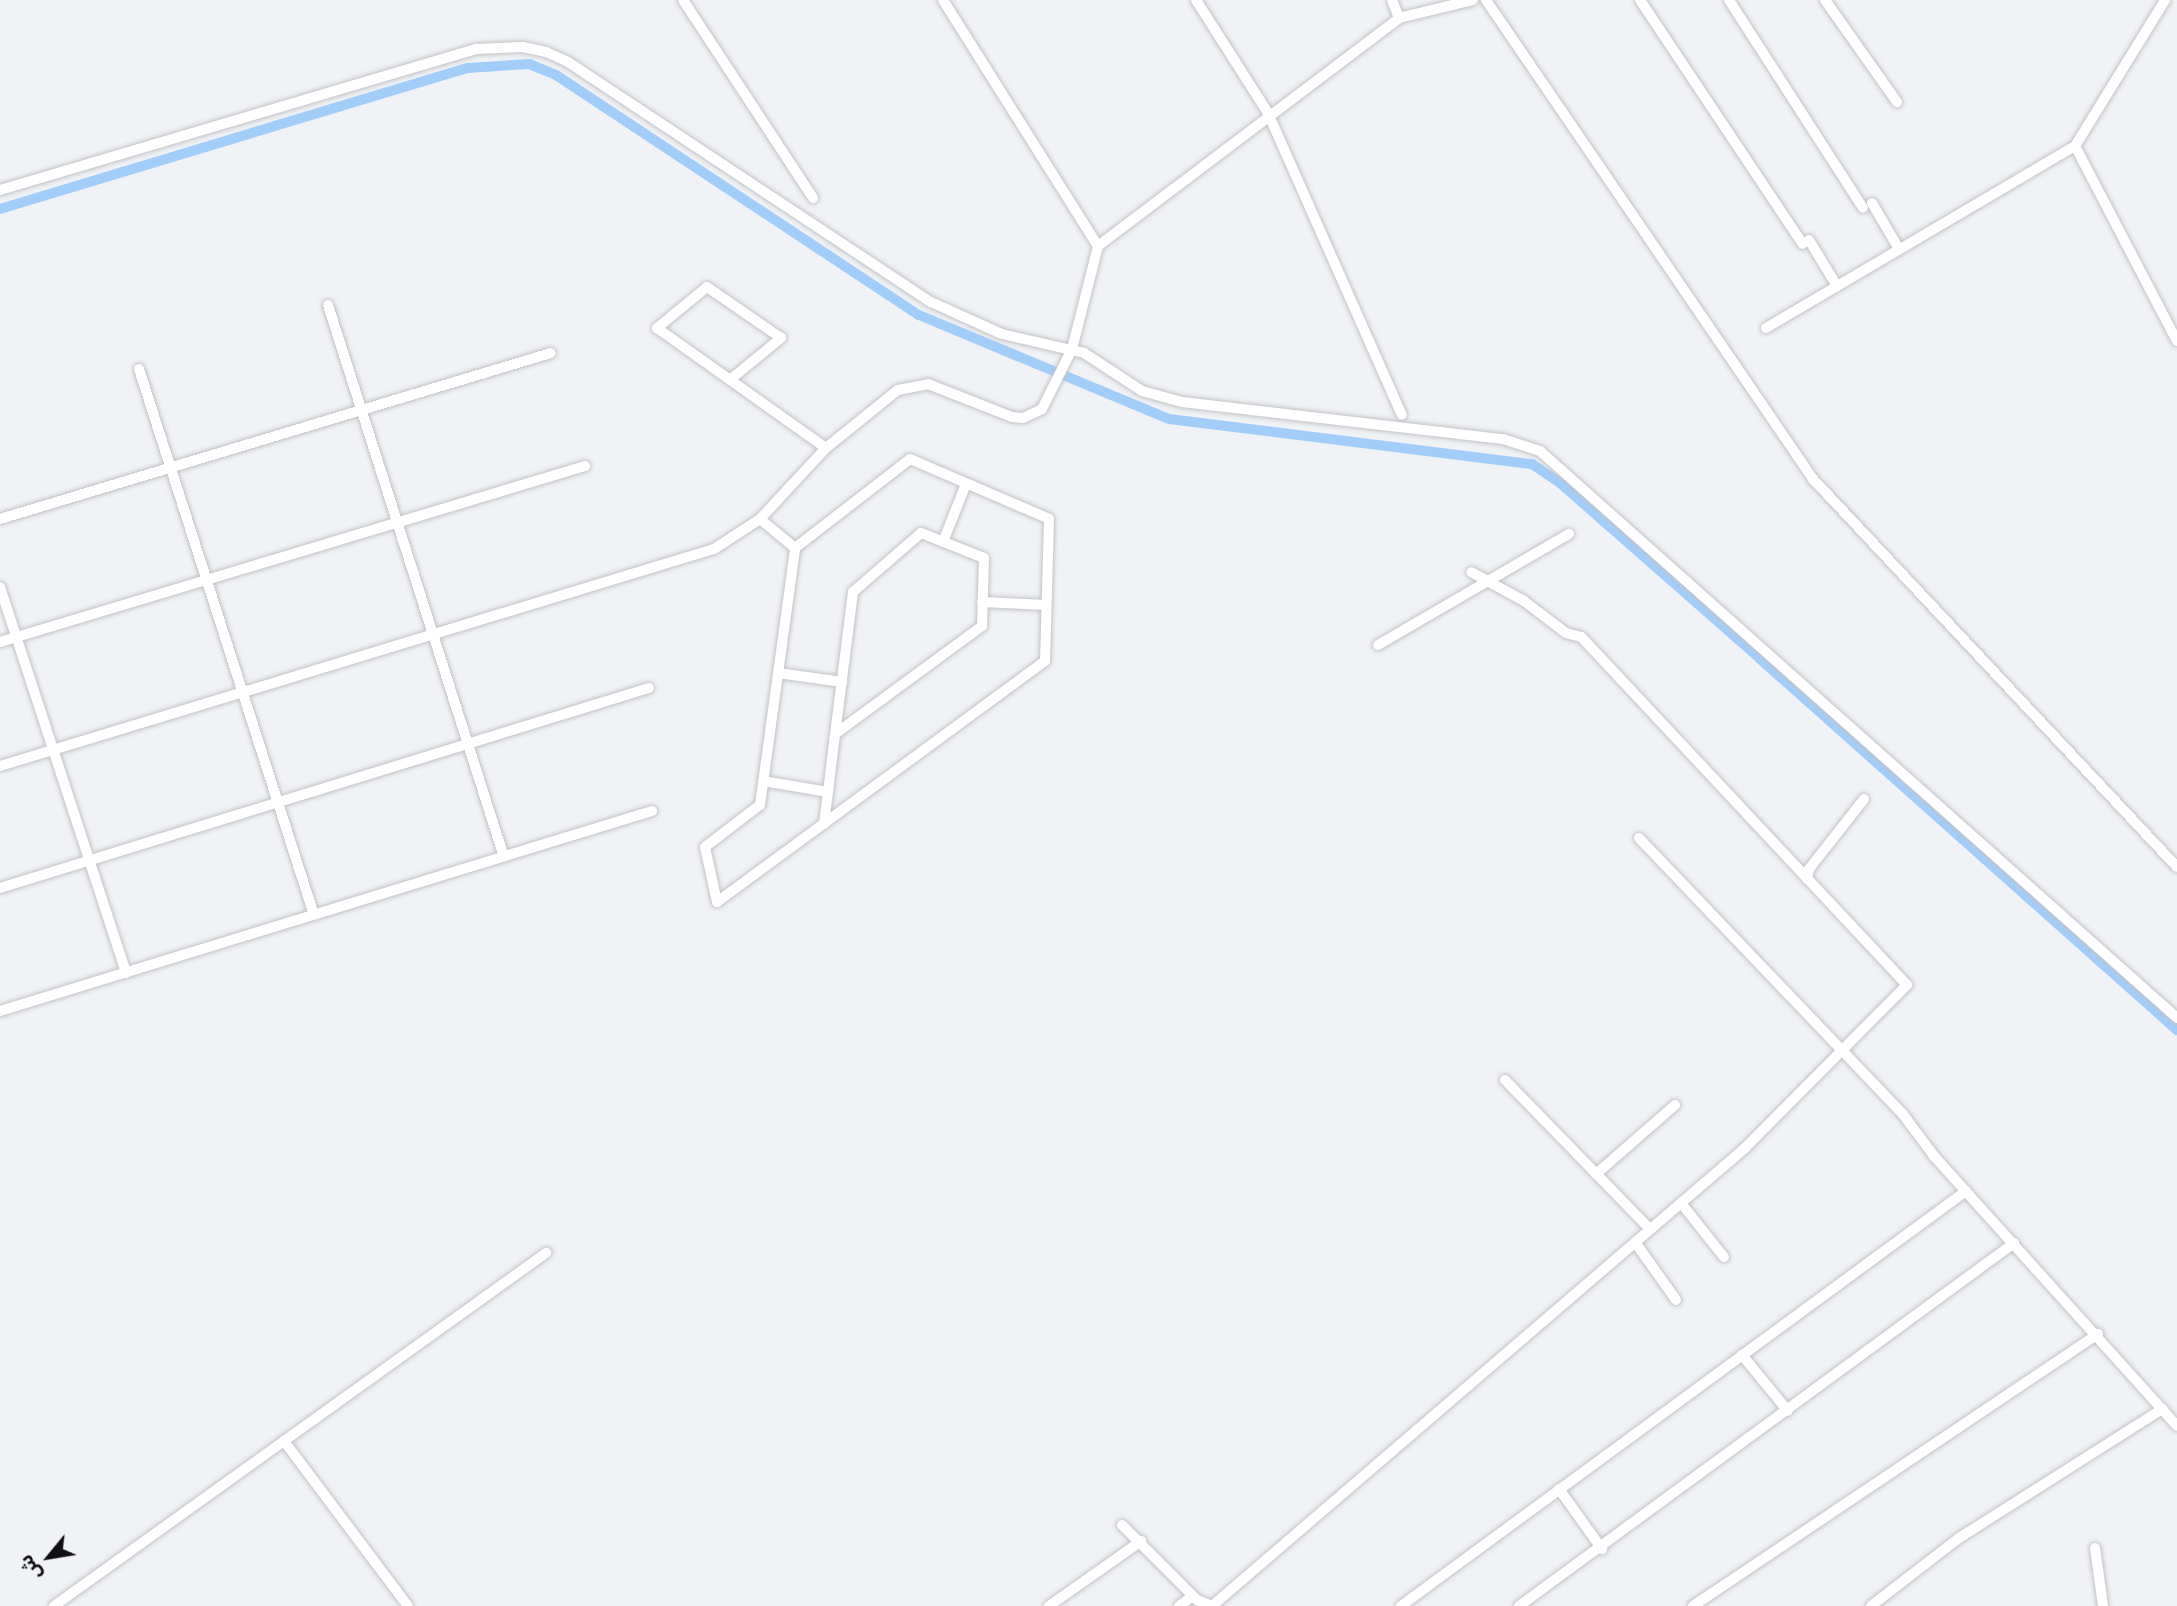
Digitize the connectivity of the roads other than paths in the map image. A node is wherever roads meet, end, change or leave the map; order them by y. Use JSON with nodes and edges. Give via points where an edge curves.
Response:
{"nodes":[{"id":1,"x":683,"y":0,"type":"edge"},
{"id":2,"x":943,"y":0,"type":"edge"},
{"id":3,"x":1196,"y":0,"type":"edge"},
{"id":4,"x":1392,"y":0,"type":"edge"},
{"id":5,"x":1473,"y":0,"type":"edge"},
{"id":6,"x":1486,"y":0,"type":"edge"},
{"id":7,"x":1640,"y":0,"type":"edge"},
{"id":8,"x":1729,"y":0,"type":"edge"},
{"id":9,"x":1825,"y":0,"type":"edge"},
{"id":10,"x":2165,"y":0,"type":"edge"},
{"id":11,"x":1399,"y":18,"type":"junction"},
{"id":12,"x":1896,"y":102,"type":"dead end"},
{"id":13,"x":1268,"y":113,"type":"junction"},
{"id":14,"x":2074,"y":146,"type":"junction"},
{"id":15,"x":0,"y":190,"type":"edge"},
{"id":16,"x":813,"y":198,"type":"dead end"},
{"id":17,"x":1098,"y":246,"type":"junction"},
{"id":18,"x":1899,"y":249,"type":"junction"},
{"id":19,"x":1837,"y":286,"type":"junction"},
{"id":20,"x":328,"y":305,"type":"dead end"},
{"id":21,"x":1766,"y":328,"type":"dead end"},
{"id":22,"x":2177,"y":341,"type":"edge"},
{"id":23,"x":1069,"y":352,"type":"junction"},
{"id":24,"x":551,"y":353,"type":"dead end"},
{"id":25,"x":139,"y":369,"type":"dead end"},
{"id":26,"x":731,"y":379,"type":"junction"},
{"id":27,"x":361,"y":410,"type":"junction"},
{"id":28,"x":1402,"y":415,"type":"dead end"},
{"id":29,"x":826,"y":448,"type":"junction"},
{"id":30,"x":585,"y":466,"type":"dead end"},
{"id":31,"x":171,"y":468,"type":"junction"},
{"id":32,"x":966,"y":484,"type":"junction"},
{"id":33,"x":760,"y":519,"type":"junction"},
{"id":34,"x":0,"y":520,"type":"edge"},
{"id":35,"x":397,"y":522,"type":"junction"},
{"id":36,"x":1569,"y":534,"type":"dead end"},
{"id":37,"x":943,"y":542,"type":"junction"},
{"id":38,"x":795,"y":548,"type":"junction"},
{"id":39,"x":1471,"y":572,"type":"dead end"},
{"id":40,"x":207,"y":580,"type":"junction"},
{"id":41,"x":1489,"y":582,"type":"junction"},
{"id":42,"x":0,"y":587,"type":"edge"},
{"id":43,"x":982,"y":602,"type":"junction"},
{"id":44,"x":1046,"y":606,"type":"junction"},
{"id":45,"x":433,"y":635,"type":"junction"},
{"id":46,"x":16,"y":637,"type":"junction"},
{"id":47,"x":0,"y":642,"type":"edge"},
{"id":48,"x":1378,"y":645,"type":"dead end"},
{"id":49,"x":778,"y":673,"type":"junction"},
{"id":50,"x":842,"y":682,"type":"junction"},
{"id":51,"x":649,"y":688,"type":"dead end"},
{"id":52,"x":243,"y":692,"type":"junction"},
{"id":53,"x":835,"y":734,"type":"junction"},
{"id":54,"x":468,"y":744,"type":"junction"},
{"id":55,"x":53,"y":750,"type":"junction"},
{"id":56,"x":0,"y":766,"type":"edge"},
{"id":57,"x":763,"y":781,"type":"junction"},
{"id":58,"x":828,"y":792,"type":"junction"},
{"id":59,"x":1864,"y":800,"type":"dead end"},
{"id":60,"x":278,"y":803,"type":"junction"},
{"id":61,"x":652,"y":811,"type":"dead end"},
{"id":62,"x":824,"y":824,"type":"junction"},
{"id":63,"x":1639,"y":838,"type":"dead end"},
{"id":64,"x":503,"y":857,"type":"junction"},
{"id":65,"x":89,"y":861,"type":"junction"},
{"id":66,"x":2177,"y":867,"type":"edge"},
{"id":67,"x":1807,"y":879,"type":"junction"},
{"id":68,"x":0,"y":888,"type":"edge"},
{"id":69,"x":314,"y":915,"type":"junction"},
{"id":70,"x":126,"y":973,"type":"junction"},
{"id":71,"x":0,"y":1011,"type":"edge"},
{"id":72,"x":2177,"y":1018,"type":"edge"},
{"id":73,"x":1842,"y":1049,"type":"junction"},
{"id":74,"x":1505,"y":1080,"type":"dead end"},
{"id":75,"x":1675,"y":1105,"type":"dead end"},
{"id":76,"x":1596,"y":1174,"type":"junction"},
{"id":77,"x":1966,"y":1191,"type":"junction"},
{"id":78,"x":1681,"y":1203,"type":"junction"},
{"id":79,"x":1650,"y":1229,"type":"junction"},
{"id":80,"x":1635,"y":1242,"type":"junction"},
{"id":81,"x":2014,"y":1243,"type":"junction"},
{"id":82,"x":546,"y":1253,"type":"dead end"},
{"id":83,"x":1724,"y":1256,"type":"dead end"},
{"id":84,"x":1676,"y":1300,"type":"dead end"},
{"id":85,"x":2098,"y":1334,"type":"junction"},
{"id":86,"x":1742,"y":1355,"type":"junction"},
{"id":87,"x":2162,"y":1409,"type":"junction"},
{"id":88,"x":1788,"y":1411,"type":"junction"},
{"id":89,"x":2177,"y":1426,"type":"edge"},
{"id":90,"x":284,"y":1441,"type":"junction"},
{"id":91,"x":1559,"y":1489,"type":"junction"},
{"id":92,"x":1122,"y":1525,"type":"dead end"},
{"id":93,"x":1141,"y":1541,"type":"junction"},
{"id":94,"x":2095,"y":1548,"type":"dead end"},
{"id":95,"x":1602,"y":1549,"type":"junction"},
{"id":96,"x":1065,"y":1594,"type":"junction"},
{"id":97,"x":1193,"y":1596,"type":"junction"},
{"id":98,"x":54,"y":1606,"type":"edge"},
{"id":99,"x":408,"y":1606,"type":"edge"},
{"id":100,"x":1049,"y":1606,"type":"edge"},
{"id":101,"x":1074,"y":1606,"type":"edge"},
{"id":102,"x":1180,"y":1606,"type":"edge"},
{"id":103,"x":1212,"y":1606,"type":"edge"},
{"id":104,"x":1401,"y":1606,"type":"edge"},
{"id":105,"x":1519,"y":1606,"type":"edge"},
{"id":106,"x":1693,"y":1606,"type":"edge"},
{"id":107,"x":1871,"y":1606,"type":"edge"},
{"id":108,"x":2104,"y":1606,"type":"edge"}],
"edges":[{"from":1,"to":16,"type":"street"},
{"from":2,"to":17,"type":"street"},
{"from":3,"to":13,"type":"street"},
{"from":4,"to":11,"type":"street"},
{"from":5,"to":11,"type":"street"},
{"from":6,"to":66,"type":"street","via":[[1813,479]]},
{"from":7,"to":19,"type":"street"},
{"from":8,"to":18,"type":"street"},
{"from":9,"to":12,"type":"street"},
{"from":10,"to":14,"type":"street"},
{"from":11,"to":13,"type":"street"},
{"from":13,"to":17,"type":"street"},
{"from":13,"to":28,"type":"street"},
{"from":14,"to":18,"type":"street"},
{"from":14,"to":22,"type":"street"},
{"from":15,"to":23,"type":"street","via":[[457,54],[523,47],[568,62],[931,302],[1002,334]]},
{"from":17,"to":23,"type":"street"},
{"from":18,"to":19,"type":"street"},
{"from":19,"to":21,"type":"street"},
{"from":20,"to":27,"type":"street"},
{"from":23,"to":29,"type":"street","via":[[1042,409],[1023,418],[942,388],[913,385],[886,398]]},
{"from":23,"to":72,"type":"street","via":[[1123,383],[1162,398],[1503,439],[1540,451]]},
{"from":24,"to":27,"type":"street"},
{"from":25,"to":31,"type":"street"},
{"from":26,"to":26,"type":"street","via":[[657,328],[706,287],[781,338]]},
{"from":26,"to":29,"type":"street"},
{"from":27,"to":31,"type":"street"},
{"from":27,"to":35,"type":"street"},
{"from":29,"to":33,"type":"street"},
{"from":30,"to":35,"type":"street"},
{"from":31,"to":34,"type":"street"},
{"from":31,"to":40,"type":"street"},
{"from":32,"to":37,"type":"street"},
{"from":32,"to":38,"type":"street","via":[[909,459]]},
{"from":32,"to":44,"type":"street","via":[[1049,519]]},
{"from":33,"to":38,"type":"street"},
{"from":33,"to":45,"type":"street","via":[[714,550]]},
{"from":35,"to":40,"type":"street"},
{"from":35,"to":45,"type":"street"},
{"from":36,"to":41,"type":"street"},
{"from":37,"to":43,"type":"street","via":[[984,558]]},
{"from":37,"to":50,"type":"street","via":[[921,533],[853,592]]},
{"from":38,"to":49,"type":"street"},
{"from":39,"to":41,"type":"street"},
{"from":40,"to":46,"type":"street"},
{"from":40,"to":52,"type":"street"},
{"from":41,"to":48,"type":"street"},
{"from":41,"to":67,"type":"street","via":[[1566,633],[1581,637]]},
{"from":42,"to":46,"type":"street"},
{"from":43,"to":44,"type":"street"},
{"from":43,"to":53,"type":"street","via":[[982,626]]},
{"from":44,"to":62,"type":"street","via":[[1045,661]]},
{"from":45,"to":52,"type":"street"},
{"from":45,"to":54,"type":"street"},
{"from":46,"to":47,"type":"street"},
{"from":46,"to":55,"type":"street"},
{"from":49,"to":50,"type":"street"},
{"from":49,"to":57,"type":"street"},
{"from":50,"to":53,"type":"street"},
{"from":51,"to":54,"type":"street"},
{"from":52,"to":55,"type":"street"},
{"from":52,"to":60,"type":"street"},
{"from":53,"to":58,"type":"street"},
{"from":54,"to":60,"type":"street"},
{"from":54,"to":64,"type":"street"},
{"from":55,"to":56,"type":"street"},
{"from":55,"to":65,"type":"street"},
{"from":57,"to":58,"type":"street"},
{"from":57,"to":62,"type":"street","via":[[760,805],[705,847],[717,902]]},
{"from":58,"to":62,"type":"street"},
{"from":59,"to":67,"type":"street"},
{"from":60,"to":65,"type":"street"},
{"from":60,"to":69,"type":"street"},
{"from":61,"to":64,"type":"street"},
{"from":63,"to":73,"type":"street"},
{"from":64,"to":69,"type":"street"},
{"from":65,"to":68,"type":"street"},
{"from":65,"to":70,"type":"street"},
{"from":67,"to":73,"type":"street","via":[[1907,985]]},
{"from":69,"to":70,"type":"street"},
{"from":70,"to":71,"type":"street"},
{"from":73,"to":77,"type":"street"},
{"from":73,"to":78,"type":"street","via":[[1745,1148]]},
{"from":74,"to":76,"type":"street"},
{"from":75,"to":76,"type":"street"},
{"from":76,"to":79,"type":"street"},
{"from":77,"to":81,"type":"street"},
{"from":77,"to":86,"type":"street"},
{"from":78,"to":79,"type":"street"},
{"from":78,"to":83,"type":"street"},
{"from":79,"to":80,"type":"street"},
{"from":80,"to":84,"type":"street"},
{"from":80,"to":103,"type":"street"},
{"from":81,"to":85,"type":"street"},
{"from":81,"to":88,"type":"street"},
{"from":82,"to":90,"type":"street"},
{"from":85,"to":87,"type":"street"},
{"from":85,"to":106,"type":"street"},
{"from":86,"to":88,"type":"street"},
{"from":86,"to":91,"type":"street"},
{"from":87,"to":89,"type":"street"},
{"from":87,"to":107,"type":"street","via":[[1959,1538]]},
{"from":88,"to":95,"type":"street"},
{"from":90,"to":98,"type":"street"},
{"from":90,"to":99,"type":"street"},
{"from":91,"to":95,"type":"street"},
{"from":91,"to":104,"type":"street"},
{"from":92,"to":93,"type":"street"},
{"from":93,"to":96,"type":"street"},
{"from":93,"to":97,"type":"street"},
{"from":94,"to":108,"type":"street"},
{"from":95,"to":105,"type":"street"},
{"from":96,"to":100,"type":"street"},
{"from":96,"to":101,"type":"street"},
{"from":97,"to":102,"type":"street"},
{"from":97,"to":103,"type":"street"}]}
